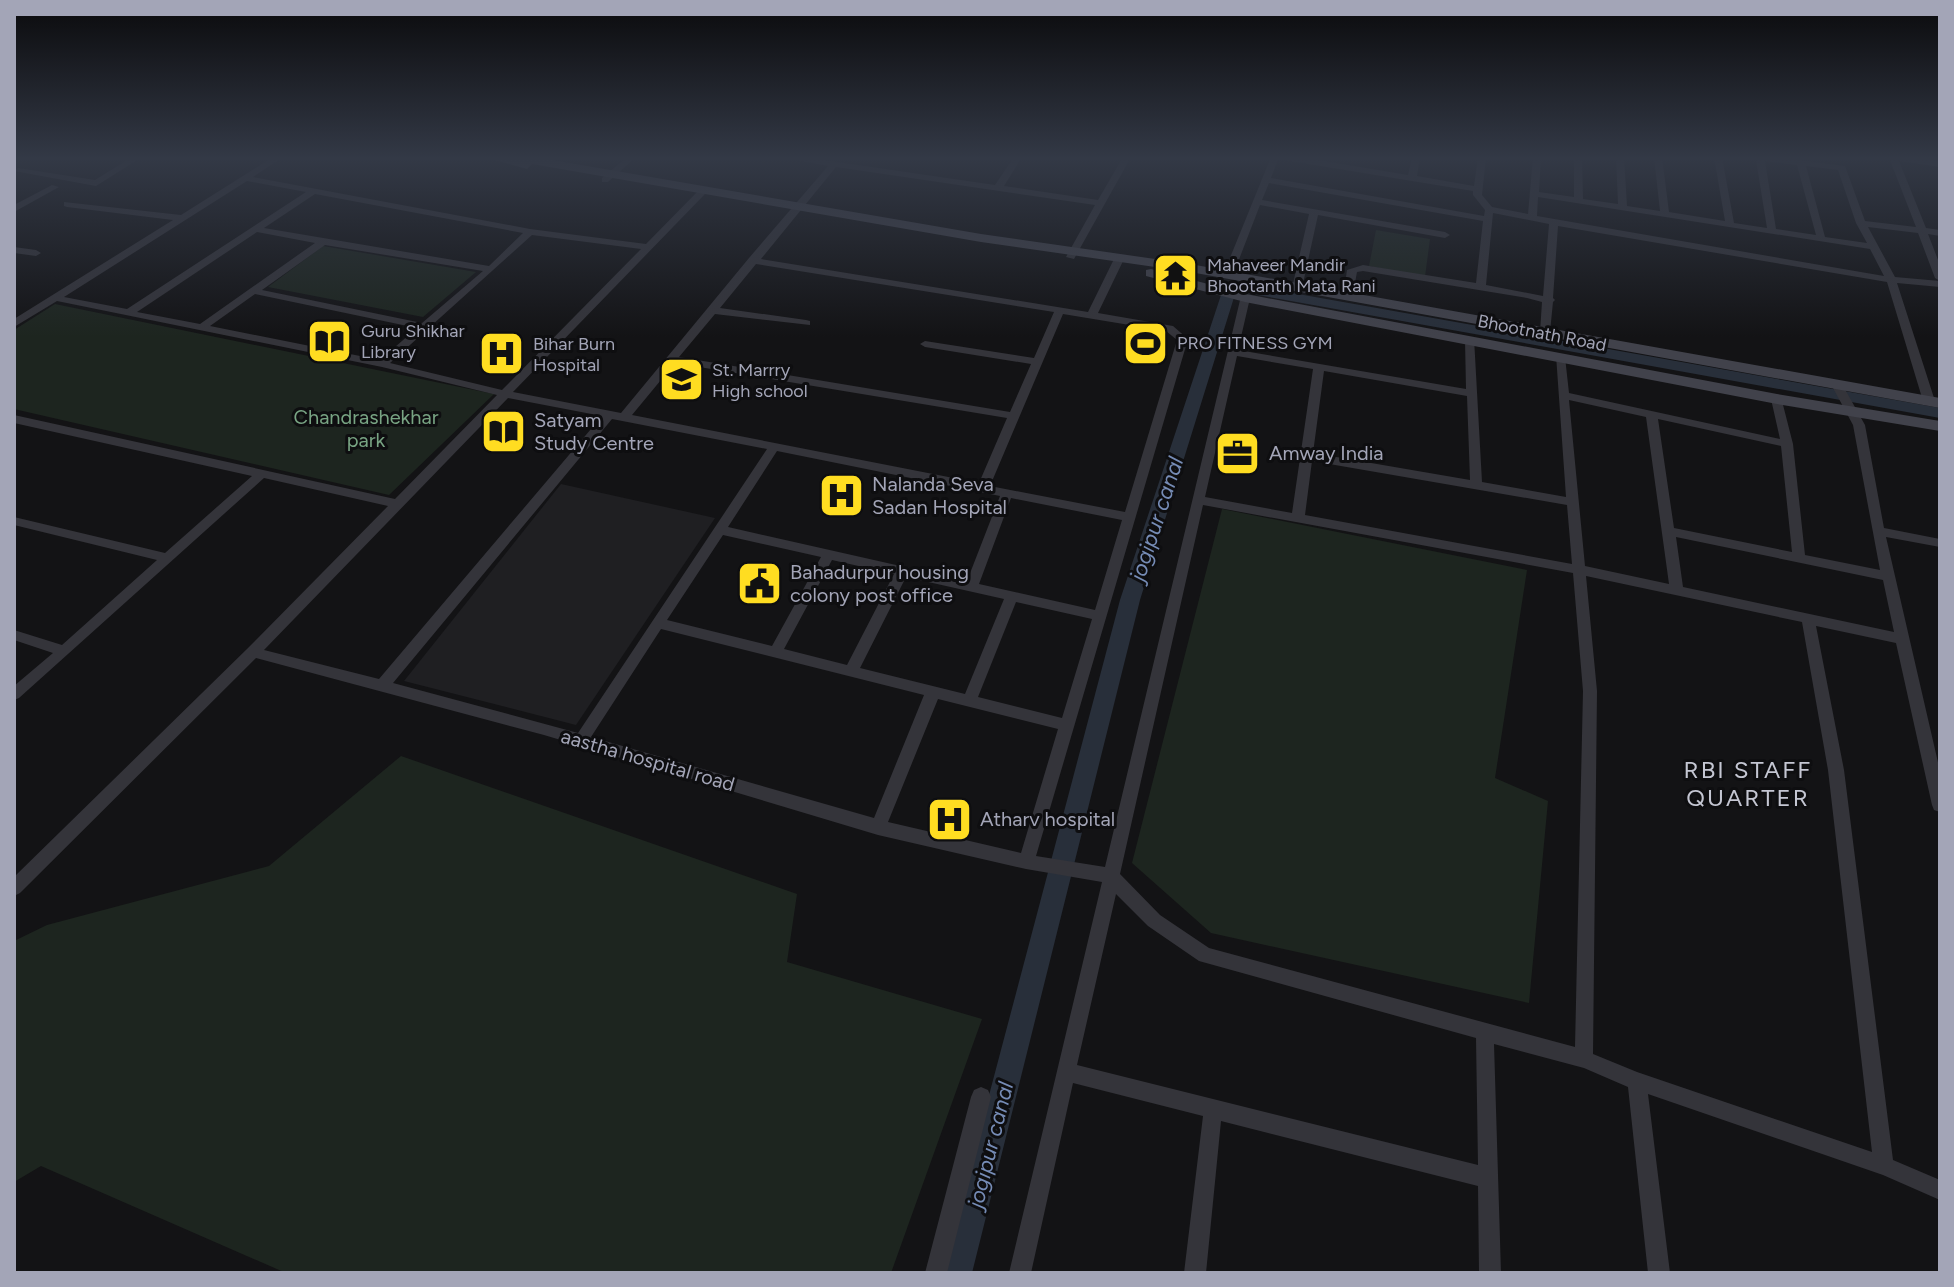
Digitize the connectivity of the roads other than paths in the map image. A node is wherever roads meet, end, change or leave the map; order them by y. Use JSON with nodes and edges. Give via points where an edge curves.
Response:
{"nodes":[{"id":1,"x":174,"y":217,"type":"edge"},
{"id":2,"x":273,"y":217,"type":"edge"},
{"id":3,"x":454,"y":217,"type":"edge"},
{"id":4,"x":678,"y":217,"type":"edge"},
{"id":5,"x":787,"y":217,"type":"edge"},
{"id":6,"x":844,"y":217,"type":"edge"},
{"id":7,"x":1092,"y":217,"type":"edge"},
{"id":8,"x":1251,"y":217,"type":"edge"},
{"id":9,"x":1313,"y":217,"type":"edge"},
{"id":10,"x":1343,"y":217,"type":"edge"},
{"id":11,"x":1489,"y":217,"type":"edge"},
{"id":12,"x":1522,"y":217,"type":"edge"},
{"id":13,"x":1639,"y":217,"type":"edge"},
{"id":14,"x":1680,"y":217,"type":"edge"},
{"id":15,"x":1729,"y":217,"type":"edge"},
{"id":16,"x":1769,"y":217,"type":"edge"},
{"id":17,"x":1815,"y":217,"type":"edge"},
{"id":18,"x":1859,"y":217,"type":"edge"},
{"id":19,"x":1917,"y":217,"type":"edge"},
{"id":20,"x":182,"y":218,"type":"joint"},
{"id":21,"x":1532,"y":218,"type":"joint"},
{"id":22,"x":1554,"y":222,"type":"junction"},
{"id":23,"x":1861,"y":223,"type":"junction"},
{"id":24,"x":1730,"y":224,"type":"junction"},
{"id":25,"x":255,"y":229,"type":"junction"},
{"id":26,"x":1922,"y":230,"type":"junction"},
{"id":27,"x":1772,"y":231,"type":"junction"},
{"id":28,"x":530,"y":232,"type":"junction"},
{"id":29,"x":1940,"y":233,"type":"edge"},
{"id":30,"x":1445,"y":235,"type":"dead end"},
{"id":31,"x":1639,"y":236,"type":"junction"},
{"id":32,"x":1821,"y":238,"type":"junction"},
{"id":33,"x":323,"y":242,"type":"junction"},
{"id":34,"x":648,"y":247,"type":"junction"},
{"id":35,"x":1873,"y":247,"type":"junction"},
{"id":36,"x":14,"y":250,"type":"edge"},
{"id":37,"x":36,"y":253,"type":"dead end"},
{"id":38,"x":1072,"y":254,"type":"junction"},
{"id":39,"x":1936,"y":256,"type":"edge"},
{"id":40,"x":1119,"y":259,"type":"junction"},
{"id":41,"x":752,"y":260,"type":"junction"},
{"id":42,"x":1145,"y":262,"type":"junction"},
{"id":43,"x":491,"y":269,"type":"junction"},
{"id":44,"x":1228,"y":275,"type":"junction"},
{"id":45,"x":1940,"y":278,"type":"edge"},
{"id":46,"x":1891,"y":280,"type":"junction"},
{"id":47,"x":1940,"y":284,"type":"edge"},
{"id":48,"x":1481,"y":285,"type":"junction"},
{"id":49,"x":1297,"y":288,"type":"junction"},
{"id":50,"x":253,"y":291,"type":"junction"},
{"id":51,"x":1240,"y":297,"type":"junction"},
{"id":52,"x":1348,"y":297,"type":"junction"},
{"id":53,"x":55,"y":298,"type":"junction"},
{"id":54,"x":1550,"y":300,"type":"junction"},
{"id":55,"x":14,"y":309,"type":"edge"},
{"id":56,"x":711,"y":310,"type":"junction"},
{"id":57,"x":1060,"y":310,"type":"junction"},
{"id":58,"x":32,"y":313,"type":"junction"},
{"id":59,"x":128,"y":313,"type":"junction"},
{"id":60,"x":1092,"y":314,"type":"junction"},
{"id":61,"x":806,"y":323,"type":"dead end"},
{"id":62,"x":14,"y":324,"type":"edge"},
{"id":63,"x":425,"y":327,"type":"junction"},
{"id":64,"x":201,"y":328,"type":"junction"},
{"id":65,"x":1545,"y":332,"type":"junction"},
{"id":66,"x":1470,"y":340,"type":"junction"},
{"id":67,"x":925,"y":344,"type":"dead end"},
{"id":68,"x":1233,"y":352,"type":"junction"},
{"id":69,"x":1560,"y":357,"type":"junction"},
{"id":70,"x":671,"y":359,"type":"junction"},
{"id":71,"x":1036,"y":362,"type":"junction"},
{"id":72,"x":382,"y":364,"type":"junction"},
{"id":73,"x":1319,"y":366,"type":"junction"},
{"id":74,"x":1840,"y":390,"type":"junction"},
{"id":75,"x":1470,"y":393,"type":"junction"},
{"id":76,"x":506,"y":394,"type":"junction"},
{"id":77,"x":1563,"y":395,"type":"junction"},
{"id":78,"x":1777,"y":399,"type":"junction"},
{"id":79,"x":1935,"y":402,"type":"edge"},
{"id":80,"x":1850,"y":409,"type":"junction"},
{"id":81,"x":610,"y":414,"type":"junction"},
{"id":82,"x":1651,"y":414,"type":"junction"},
{"id":83,"x":1014,"y":416,"type":"junction"},
{"id":84,"x":624,"y":417,"type":"junction"},
{"id":85,"x":14,"y":419,"type":"edge"},
{"id":86,"x":1940,"y":426,"type":"edge"},
{"id":87,"x":1787,"y":444,"type":"junction"},
{"id":88,"x":774,"y":447,"type":"junction"},
{"id":89,"x":1306,"y":456,"type":"junction"},
{"id":90,"x":263,"y":473,"type":"junction"},
{"id":91,"x":1476,"y":485,"type":"junction"},
{"id":92,"x":983,"y":488,"type":"junction"},
{"id":93,"x":1007,"y":493,"type":"junction"},
{"id":94,"x":1198,"y":500,"type":"junction"},
{"id":95,"x":1572,"y":502,"type":"junction"},
{"id":96,"x":397,"y":504,"type":"junction"},
{"id":97,"x":1128,"y":517,"type":"junction"},
{"id":98,"x":1298,"y":517,"type":"junction"},
{"id":99,"x":14,"y":521,"type":"edge"},
{"id":100,"x":720,"y":530,"type":"junction"},
{"id":101,"x":1669,"y":531,"type":"junction"},
{"id":102,"x":1878,"y":531,"type":"junction"},
{"id":103,"x":1940,"y":543,"type":"edge"},
{"id":104,"x":829,"y":554,"type":"junction"},
{"id":105,"x":167,"y":558,"type":"junction"},
{"id":106,"x":1799,"y":558,"type":"junction"},
{"id":107,"x":1580,"y":570,"type":"junction"},
{"id":108,"x":902,"y":571,"type":"junction"},
{"id":109,"x":1889,"y":577,"type":"junction"},
{"id":110,"x":971,"y":587,"type":"junction"},
{"id":111,"x":1677,"y":590,"type":"junction"},
{"id":112,"x":1012,"y":596,"type":"junction"},
{"id":113,"x":1099,"y":616,"type":"junction"},
{"id":114,"x":1808,"y":618,"type":"junction"},
{"id":115,"x":658,"y":623,"type":"junction"},
{"id":116,"x":14,"y":635,"type":"edge"},
{"id":117,"x":1903,"y":639,"type":"junction"},
{"id":118,"x":64,"y":651,"type":"junction"},
{"id":119,"x":253,"y":652,"type":"junction"},
{"id":120,"x":775,"y":653,"type":"junction"},
{"id":121,"x":851,"y":672,"type":"junction"},
{"id":122,"x":382,"y":686,"type":"junction"},
{"id":123,"x":933,"y":692,"type":"junction"},
{"id":124,"x":14,"y":694,"type":"edge"},
{"id":125,"x":969,"y":701,"type":"junction"},
{"id":126,"x":1066,"y":725,"type":"junction"},
{"id":127,"x":581,"y":740,"type":"junction"},
{"id":128,"x":1940,"y":805,"type":"edge"},
{"id":129,"x":878,"y":828,"type":"junction"},
{"id":130,"x":1026,"y":862,"type":"junction"},
{"id":131,"x":1112,"y":876,"type":"junction"},
{"id":132,"x":14,"y":888,"type":"edge"},
{"id":133,"x":1485,"y":1032,"type":"junction"},
{"id":134,"x":1584,"y":1059,"type":"junction"},
{"id":135,"x":1067,"y":1072,"type":"junction"},
{"id":136,"x":1637,"y":1081,"type":"junction"},
{"id":137,"x":981,"y":1097,"type":"dead end"},
{"id":138,"x":1213,"y":1109,"type":"junction"},
{"id":139,"x":1884,"y":1166,"type":"junction"},
{"id":140,"x":1488,"y":1178,"type":"junction"},
{"id":141,"x":1940,"y":1190,"type":"edge"},
{"id":142,"x":936,"y":1273,"type":"edge"},
{"id":143,"x":1020,"y":1273,"type":"edge"},
{"id":144,"x":1195,"y":1273,"type":"edge"},
{"id":145,"x":1490,"y":1273,"type":"edge"},
{"id":146,"x":1659,"y":1273,"type":"edge"}],
"edges":[{"from":1,"to":20,"type":"street"},
{"from":2,"to":25,"type":"street"},
{"from":3,"to":28,"type":"street"},
{"from":4,"to":34,"type":"street"},
{"from":5,"to":41,"type":"street"},
{"from":6,"to":38,"type":"street","name":"Bhootnath Road"},
{"from":7,"to":38,"type":"street"},
{"from":8,"to":44,"type":"street"},
{"from":9,"to":49,"type":"street"},
{"from":10,"to":30,"type":"street"},
{"from":11,"to":48,"type":"street"},
{"from":12,"to":21,"type":"street"},
{"from":13,"to":31,"type":"street"},
{"from":14,"to":24,"type":"street"},
{"from":15,"to":24,"type":"street"},
{"from":16,"to":27,"type":"street"},
{"from":17,"to":32,"type":"street"},
{"from":18,"to":23,"type":"street"},
{"from":19,"to":26,"type":"street"},
{"from":20,"to":53,"type":"street"},
{"from":21,"to":22,"type":"street"},
{"from":22,"to":31,"type":"street"},
{"from":22,"to":54,"type":"street"},
{"from":23,"to":26,"type":"street"},
{"from":23,"to":35,"type":"street"},
{"from":24,"to":27,"type":"street"},
{"from":25,"to":33,"type":"street"},
{"from":25,"to":59,"type":"street"},
{"from":26,"to":29,"type":"street"},
{"from":26,"to":39,"type":"street"},
{"from":27,"to":32,"type":"street"},
{"from":28,"to":34,"type":"street"},
{"from":28,"to":43,"type":"street"},
{"from":31,"to":46,"type":"street"},
{"from":32,"to":35,"type":"street"},
{"from":33,"to":43,"type":"street"},
{"from":33,"to":50,"type":"street"},
{"from":34,"to":76,"type":"street"},
{"from":35,"to":46,"type":"street"},
{"from":36,"to":37,"type":"street"},
{"from":38,"to":40,"type":"street","name":"Bhootnath Road"},
{"from":39,"to":45,"type":"street"},
{"from":40,"to":42,"type":"street","name":"Bhootnath Road"},
{"from":40,"to":60,"type":"street"},
{"from":41,"to":56,"type":"street"},
{"from":41,"to":57,"type":"street"},
{"from":42,"to":44,"type":"street","name":"Bhootnath Road"},
{"from":42,"to":51,"type":"street","name":"Bhootnath Road","via":[[1152,274]]},
{"from":43,"to":63,"type":"street"},
{"from":44,"to":49,"type":"street","name":"Bhootnath Road"},
{"from":46,"to":47,"type":"street"},
{"from":46,"to":79,"type":"street"},
{"from":48,"to":52,"type":"street","via":[[1363,268],[1352,270]]},
{"from":48,"to":54,"type":"street"},
{"from":49,"to":52,"type":"street","name":"Bhootnath Road"},
{"from":50,"to":63,"type":"street"},
{"from":50,"to":64,"type":"street"},
{"from":51,"to":66,"type":"street","name":"Bhootnath Road"},
{"from":51,"to":68,"type":"street"},
{"from":52,"to":65,"type":"street","name":"Bhootnath Road"},
{"from":53,"to":58,"type":"street"},
{"from":53,"to":59,"type":"street"},
{"from":54,"to":65,"type":"street"},
{"from":55,"to":58,"type":"street"},
{"from":56,"to":61,"type":"street"},
{"from":56,"to":70,"type":"street"},
{"from":57,"to":60,"type":"street"},
{"from":57,"to":71,"type":"street"},
{"from":58,"to":62,"type":"street"},
{"from":59,"to":64,"type":"street"},
{"from":60,"to":97,"type":"street","via":[[1169,328],[1183,339]]},
{"from":63,"to":72,"type":"street"},
{"from":64,"to":72,"type":"street"},
{"from":65,"to":74,"type":"street","name":"Bhootnath Road"},
{"from":66,"to":69,"type":"street","name":"Bhootnath Road"},
{"from":66,"to":75,"type":"street"},
{"from":67,"to":71,"type":"street"},
{"from":68,"to":73,"type":"street"},
{"from":68,"to":94,"type":"street"},
{"from":69,"to":77,"type":"street"},
{"from":69,"to":78,"type":"street","name":"Bhootnath Road"},
{"from":70,"to":83,"type":"street"},
{"from":70,"to":84,"type":"street"},
{"from":71,"to":83,"type":"street"},
{"from":72,"to":76,"type":"street"},
{"from":73,"to":75,"type":"street"},
{"from":73,"to":89,"type":"street"},
{"from":74,"to":79,"type":"street","name":"Bhootnath Road"},
{"from":74,"to":80,"type":"street"},
{"from":75,"to":91,"type":"street"},
{"from":76,"to":81,"type":"street"},
{"from":76,"to":96,"type":"street"},
{"from":77,"to":82,"type":"street"},
{"from":77,"to":95,"type":"street"},
{"from":78,"to":80,"type":"street","name":"Bhootnath Road"},
{"from":78,"to":87,"type":"street"},
{"from":80,"to":86,"type":"street","name":"Bhootnath Road"},
{"from":80,"to":102,"type":"street","via":[[1859,425]]},
{"from":81,"to":84,"type":"street"},
{"from":81,"to":122,"type":"street"},
{"from":82,"to":87,"type":"street"},
{"from":82,"to":101,"type":"street"},
{"from":83,"to":92,"type":"street"},
{"from":84,"to":88,"type":"street"},
{"from":85,"to":90,"type":"street"},
{"from":87,"to":106,"type":"street"},
{"from":88,"to":92,"type":"street"},
{"from":88,"to":100,"type":"street"},
{"from":89,"to":91,"type":"street"},
{"from":89,"to":98,"type":"street"},
{"from":90,"to":96,"type":"street"},
{"from":90,"to":105,"type":"street"},
{"from":91,"to":95,"type":"street"},
{"from":92,"to":93,"type":"street"},
{"from":93,"to":97,"type":"street"},
{"from":93,"to":110,"type":"street"},
{"from":94,"to":98,"type":"street"},
{"from":94,"to":131,"type":"street"},
{"from":95,"to":107,"type":"street"},
{"from":96,"to":119,"type":"street"},
{"from":97,"to":113,"type":"street"},
{"from":98,"to":107,"type":"street"},
{"from":99,"to":105,"type":"street"},
{"from":100,"to":104,"type":"street"},
{"from":100,"to":115,"type":"street"},
{"from":101,"to":106,"type":"street"},
{"from":101,"to":111,"type":"street"},
{"from":102,"to":103,"type":"street"},
{"from":102,"to":109,"type":"street"},
{"from":104,"to":108,"type":"street"},
{"from":104,"to":120,"type":"street"},
{"from":105,"to":118,"type":"street"},
{"from":106,"to":109,"type":"street"},
{"from":107,"to":111,"type":"street"},
{"from":107,"to":134,"type":"street","via":[[1590,691]]},
{"from":108,"to":110,"type":"street"},
{"from":108,"to":121,"type":"street"},
{"from":109,"to":117,"type":"street"},
{"from":110,"to":112,"type":"street"},
{"from":111,"to":114,"type":"street"},
{"from":112,"to":113,"type":"street"},
{"from":112,"to":125,"type":"street"},
{"from":113,"to":126,"type":"street"},
{"from":114,"to":117,"type":"street"},
{"from":114,"to":139,"type":"street","via":[[1836,770]]},
{"from":115,"to":120,"type":"street"},
{"from":115,"to":127,"type":"street"},
{"from":116,"to":118,"type":"street"},
{"from":117,"to":128,"type":"street"},
{"from":118,"to":124,"type":"street"},
{"from":119,"to":122,"type":"street","name":"aastha hospital road"},
{"from":119,"to":132,"type":"street"},
{"from":120,"to":121,"type":"street"},
{"from":121,"to":123,"type":"street"},
{"from":122,"to":127,"type":"street","name":"aastha hospital road"},
{"from":123,"to":125,"type":"street"},
{"from":123,"to":129,"type":"street"},
{"from":125,"to":126,"type":"street"},
{"from":126,"to":130,"type":"street"},
{"from":127,"to":129,"type":"street","name":"aastha hospital road"},
{"from":129,"to":130,"type":"street","name":"aastha hospital road"},
{"from":130,"to":131,"type":"street","name":"aastha hospital road"},
{"from":131,"to":133,"type":"street","via":[[1166,932],[1205,955]]},
{"from":131,"to":135,"type":"street"},
{"from":133,"to":134,"type":"street"},
{"from":133,"to":140,"type":"street"},
{"from":134,"to":136,"type":"street"},
{"from":135,"to":138,"type":"street"},
{"from":135,"to":143,"type":"street"},
{"from":136,"to":139,"type":"street"},
{"from":136,"to":146,"type":"street"},
{"from":137,"to":142,"type":"street"},
{"from":138,"to":140,"type":"street"},
{"from":138,"to":144,"type":"street"},
{"from":139,"to":141,"type":"street"},
{"from":140,"to":145,"type":"street"}]}
